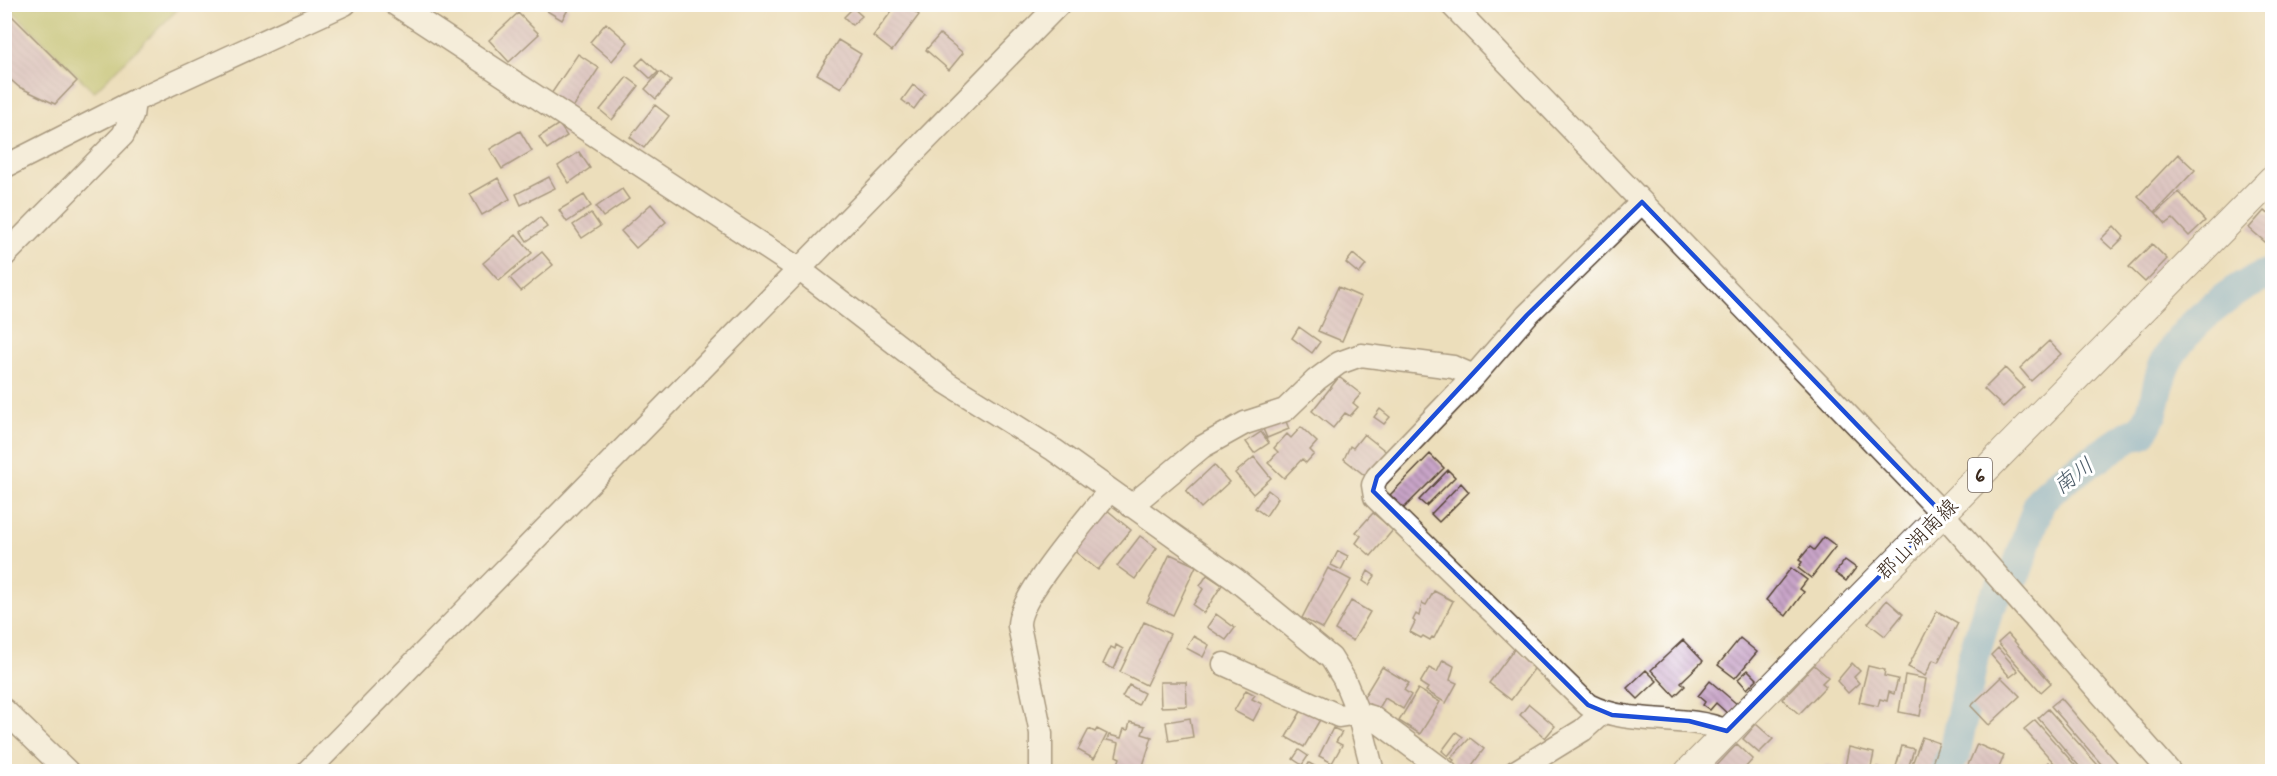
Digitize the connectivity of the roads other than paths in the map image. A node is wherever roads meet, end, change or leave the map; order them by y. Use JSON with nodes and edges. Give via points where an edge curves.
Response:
{"nodes":[{"id":1,"x":345,"y":4,"type":"edge"},
{"id":2,"x":395,"y":4,"type":"edge"},
{"id":3,"x":1059,"y":4,"type":"edge"},
{"id":4,"x":1451,"y":4,"type":"edge"},
{"id":5,"x":134,"y":101,"type":"junction"},
{"id":6,"x":4,"y":167,"type":"edge"},
{"id":7,"x":2272,"y":179,"type":"edge"},
{"id":8,"x":1641,"y":202,"type":"junction"},
{"id":9,"x":4,"y":256,"type":"edge"},
{"id":10,"x":798,"y":268,"type":"junction"},
{"id":11,"x":1474,"y":376,"type":"junction"},
{"id":12,"x":1109,"y":491,"type":"junction"},
{"id":13,"x":1131,"y":506,"type":"junction"},
{"id":14,"x":1942,"y":513,"type":"junction"},
{"id":15,"x":1224,"y":664,"type":"dead end"},
{"id":16,"x":4,"y":710,"type":"edge"},
{"id":17,"x":1604,"y":712,"type":"junction"},
{"id":18,"x":1358,"y":713,"type":"junction"},
{"id":19,"x":1727,"y":731,"type":"junction"},
{"id":20,"x":68,"y":771,"type":"edge"},
{"id":21,"x":307,"y":771,"type":"edge"},
{"id":22,"x":1041,"y":771,"type":"edge"},
{"id":23,"x":1373,"y":771,"type":"edge"},
{"id":24,"x":1446,"y":771,"type":"edge"},
{"id":25,"x":1515,"y":771,"type":"edge"},
{"id":26,"x":1688,"y":771,"type":"edge"},
{"id":27,"x":2170,"y":771,"type":"edge"}],
"edges":[{"from":1,"to":5,"type":"street"},
{"from":2,"to":10,"type":"street"},
{"from":3,"to":10,"type":"street"},
{"from":4,"to":8,"type":"street"},
{"from":5,"to":6,"type":"street"},
{"from":5,"to":9,"type":"street","via":[[123,135]]},
{"from":7,"to":14,"type":"main road","name":"郡山湖南線","number":"6"},
{"from":8,"to":11,"type":"street","via":[[1527,315]]},
{"from":8,"to":14,"type":"street"},
{"from":10,"to":12,"type":"street","via":[[947,383],[1054,450]]},
{"from":10,"to":21,"type":"street"},
{"from":11,"to":13,"type":"street","via":[[1453,367],[1361,355],[1340,363],[1316,380],[1285,410],[1245,423],[1202,447]]},
{"from":11,"to":17,"type":"street","via":[[1377,477],[1375,497],[1588,705]]},
{"from":12,"to":13,"type":"street"},
{"from":12,"to":22,"type":"street","via":[[1032,591],[1020,614],[1019,626],[1041,734]]},
{"from":13,"to":18,"type":"street","via":[[1236,579],[1332,658]]},
{"from":14,"to":19,"type":"main road","name":"郡山湖南線","number":"6"},
{"from":14,"to":27,"type":"street"},
{"from":15,"to":18,"type":"street","via":[[1339,716]]},
{"from":16,"to":20,"type":"street"},
{"from":17,"to":19,"type":"street","via":[[1708,724]]},
{"from":17,"to":25,"type":"street","via":[[1583,730]]},
{"from":18,"to":23,"type":"street"},
{"from":18,"to":24,"type":"street","via":[[1372,717]]},
{"from":19,"to":26,"type":"main road","name":"郡山湖南線","number":"6"}]}
